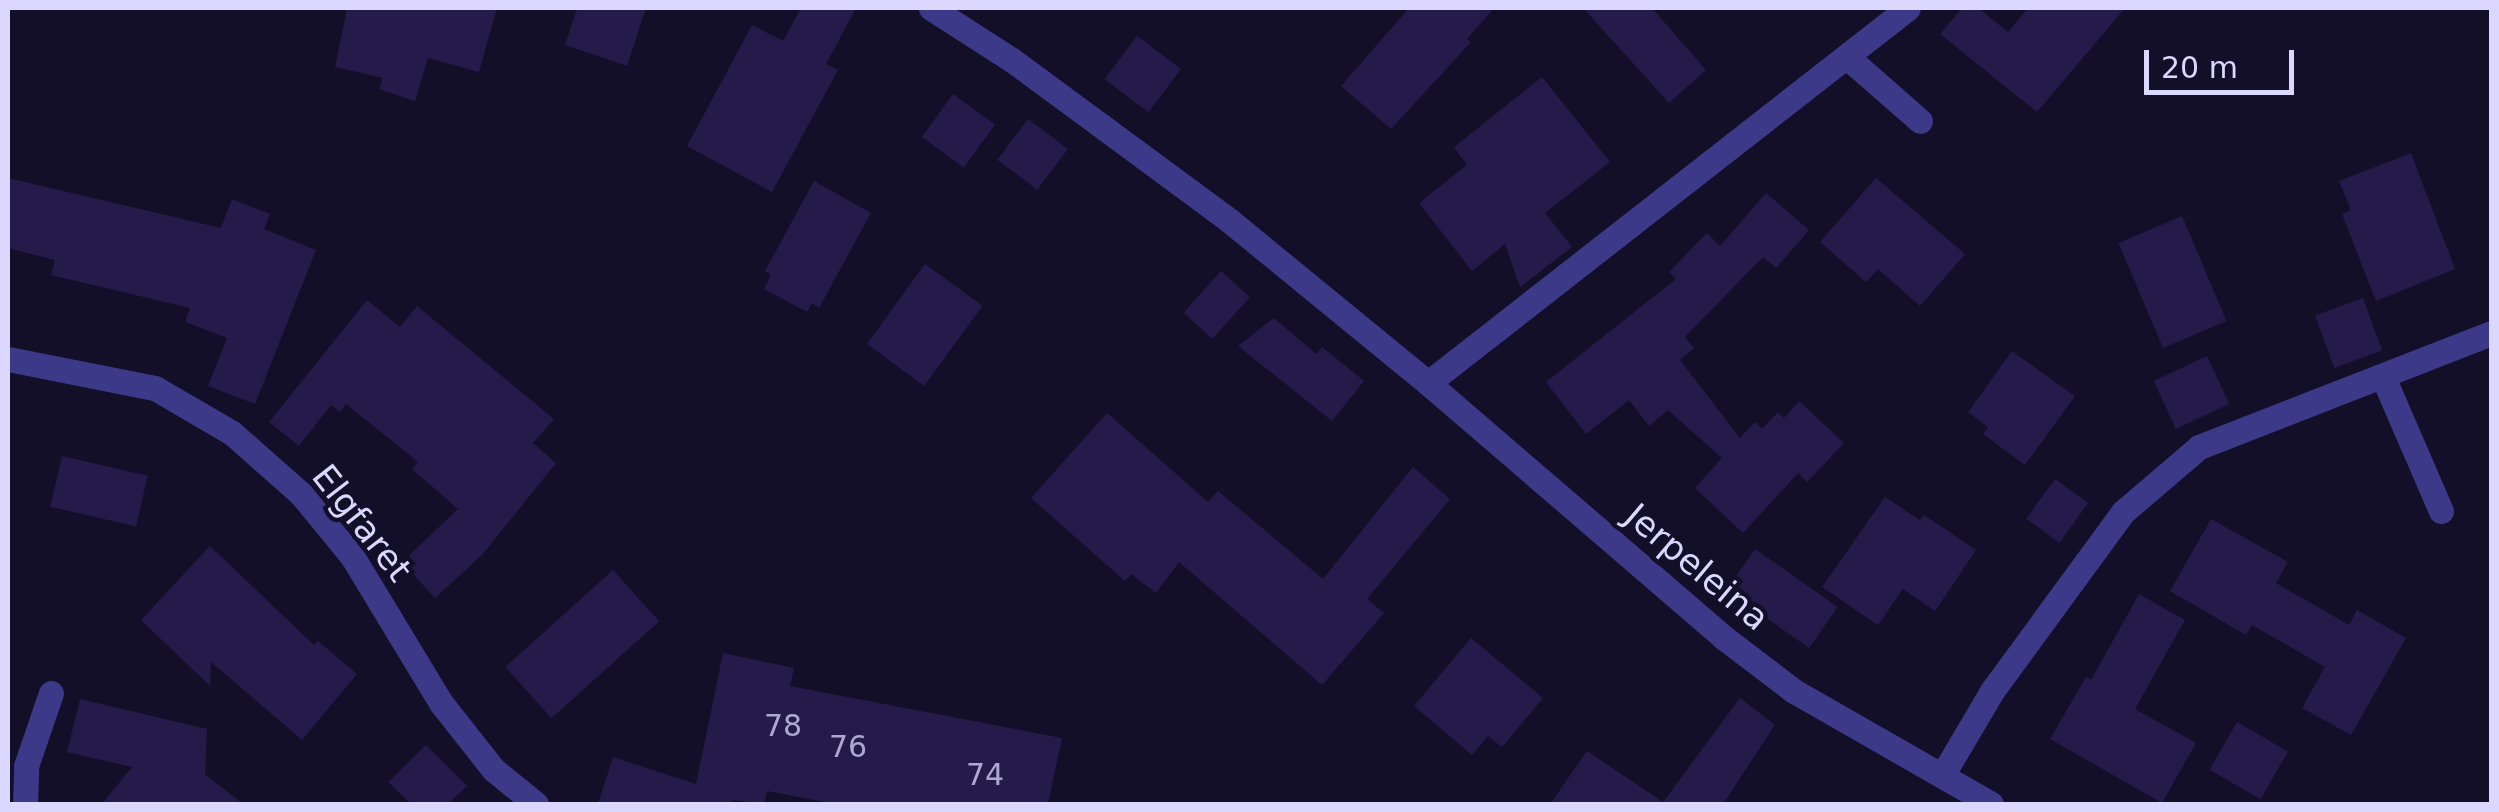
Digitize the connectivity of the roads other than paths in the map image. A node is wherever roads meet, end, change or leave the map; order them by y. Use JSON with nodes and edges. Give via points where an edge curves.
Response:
{"nodes":[{"id":1,"x":931,"y":8,"type":"edge"},
{"id":2,"x":1908,"y":8,"type":"edge"},
{"id":3,"x":1847,"y":58,"type":"junction"},
{"id":4,"x":1920,"y":121,"type":"dead end"},
{"id":5,"x":2492,"y":333,"type":"edge"},
{"id":6,"x":9,"y":365,"type":"edge"},
{"id":7,"x":2383,"y":376,"type":"junction"},
{"id":8,"x":1428,"y":383,"type":"junction"},
{"id":9,"x":2441,"y":512,"type":"dead end"},
{"id":10,"x":51,"y":693,"type":"dead end"},
{"id":11,"x":17,"y":762,"type":"edge"},
{"id":12,"x":1943,"y":774,"type":"junction"},
{"id":13,"x":25,"y":804,"type":"edge"},
{"id":14,"x":536,"y":804,"type":"edge"},
{"id":15,"x":1990,"y":804,"type":"edge"}],
"edges":[{"from":1,"to":8,"type":"street","name":"Jerpeleina","via":[[1230,221]]},
{"from":2,"to":3,"type":"street"},
{"from":3,"to":4,"type":"street"},
{"from":3,"to":8,"type":"street"},
{"from":5,"to":7,"type":"street"},
{"from":6,"to":14,"type":"street","name":"Elgfaret","via":[[155,388],[232,433],[302,494],[352,556],[441,704],[494,770]]},
{"from":7,"to":9,"type":"street"},
{"from":7,"to":12,"type":"street","via":[[2199,447],[2123,512],[1992,691]]},
{"from":8,"to":12,"type":"street","name":"Jerpeleina","via":[[1780,680]]},
{"from":10,"to":11,"type":"street"},
{"from":11,"to":13,"type":"street"},
{"from":12,"to":15,"type":"street","name":"Jerpeleina"}]}
